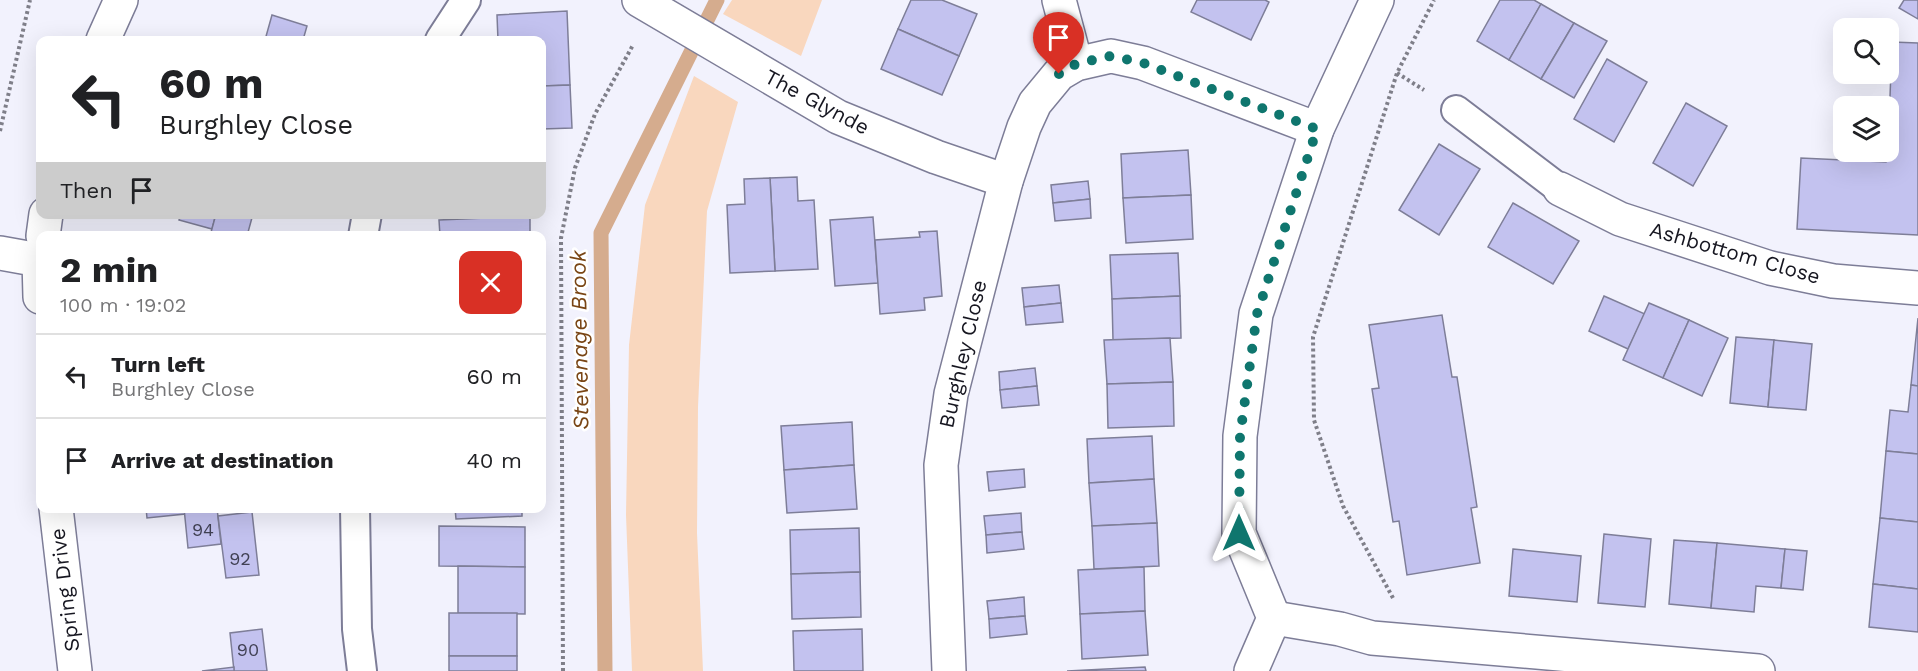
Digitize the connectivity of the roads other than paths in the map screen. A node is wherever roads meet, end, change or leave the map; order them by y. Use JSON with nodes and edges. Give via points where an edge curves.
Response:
{"nodes":[{"id":1,"x":121,"y":0,"type":"edge"},
{"id":2,"x":466,"y":0,"type":"edge"},
{"id":3,"x":1059,"y":0,"type":"edge"},
{"id":4,"x":1377,"y":0,"type":"edge"},
{"id":5,"x":652,"y":6,"type":"edge"},
{"id":6,"x":105,"y":36,"type":"edge"},
{"id":7,"x":443,"y":36,"type":"edge"},
{"id":8,"x":1076,"y":64,"type":"junction"},
{"id":9,"x":1456,"y":110,"type":"dead end"},
{"id":10,"x":1317,"y":129,"type":"junction"},
{"id":11,"x":1006,"y":181,"type":"junction"},
{"id":12,"x":1560,"y":189,"type":"joint"},
{"id":13,"x":36,"y":249,"type":"edge"},
{"id":14,"x":0,"y":253,"type":"edge"},
{"id":15,"x":1918,"y":288,"type":"edge"},
{"id":16,"x":57,"y":513,"type":"edge"},
{"id":17,"x":355,"y":513,"type":"edge"},
{"id":18,"x":1274,"y":618,"type":"junction"},
{"id":19,"x":1607,"y":664,"type":"edge"},
{"id":20,"x":75,"y":671,"type":"edge"},
{"id":21,"x":362,"y":671,"type":"edge"},
{"id":22,"x":949,"y":671,"type":"edge"},
{"id":23,"x":1251,"y":671,"type":"edge"},
{"id":24,"x":1758,"y":671,"type":"edge"}],
"edges":[{"from":1,"to":6,"type":"street"},
{"from":2,"to":7,"type":"lane"},
{"from":3,"to":8,"type":"street"},
{"from":4,"to":10,"type":"street"},
{"from":5,"to":11,"type":"street","name":"The Glynde","via":[[838,117]]},
{"from":8,"to":10,"type":"street","name":"Burghley Close","via":[[1111,56],[1143,63]]},
{"from":8,"to":11,"type":"street","name":"Burghley Close","via":[[1059,74],[1035,103]]},
{"from":9,"to":12,"type":"lane"},
{"from":10,"to":18,"type":"street","via":[[1257,314],[1240,436],[1239,533]]},
{"from":11,"to":22,"type":"street","name":"Burghley Close","via":[[951,394],[940,465]]},
{"from":12,"to":15,"type":"street","name":"Ashbottom Close","via":[[1620,219],[1770,268],[1833,281]]},
{"from":13,"to":14,"type":"street"},
{"from":16,"to":20,"type":"street","name":"Spring Drive"},
{"from":17,"to":21,"type":"lane","via":[[357,629]]},
{"from":18,"to":19,"type":"street","via":[[1372,638]]},
{"from":18,"to":23,"type":"street"},
{"from":19,"to":24,"type":"street"}]}
